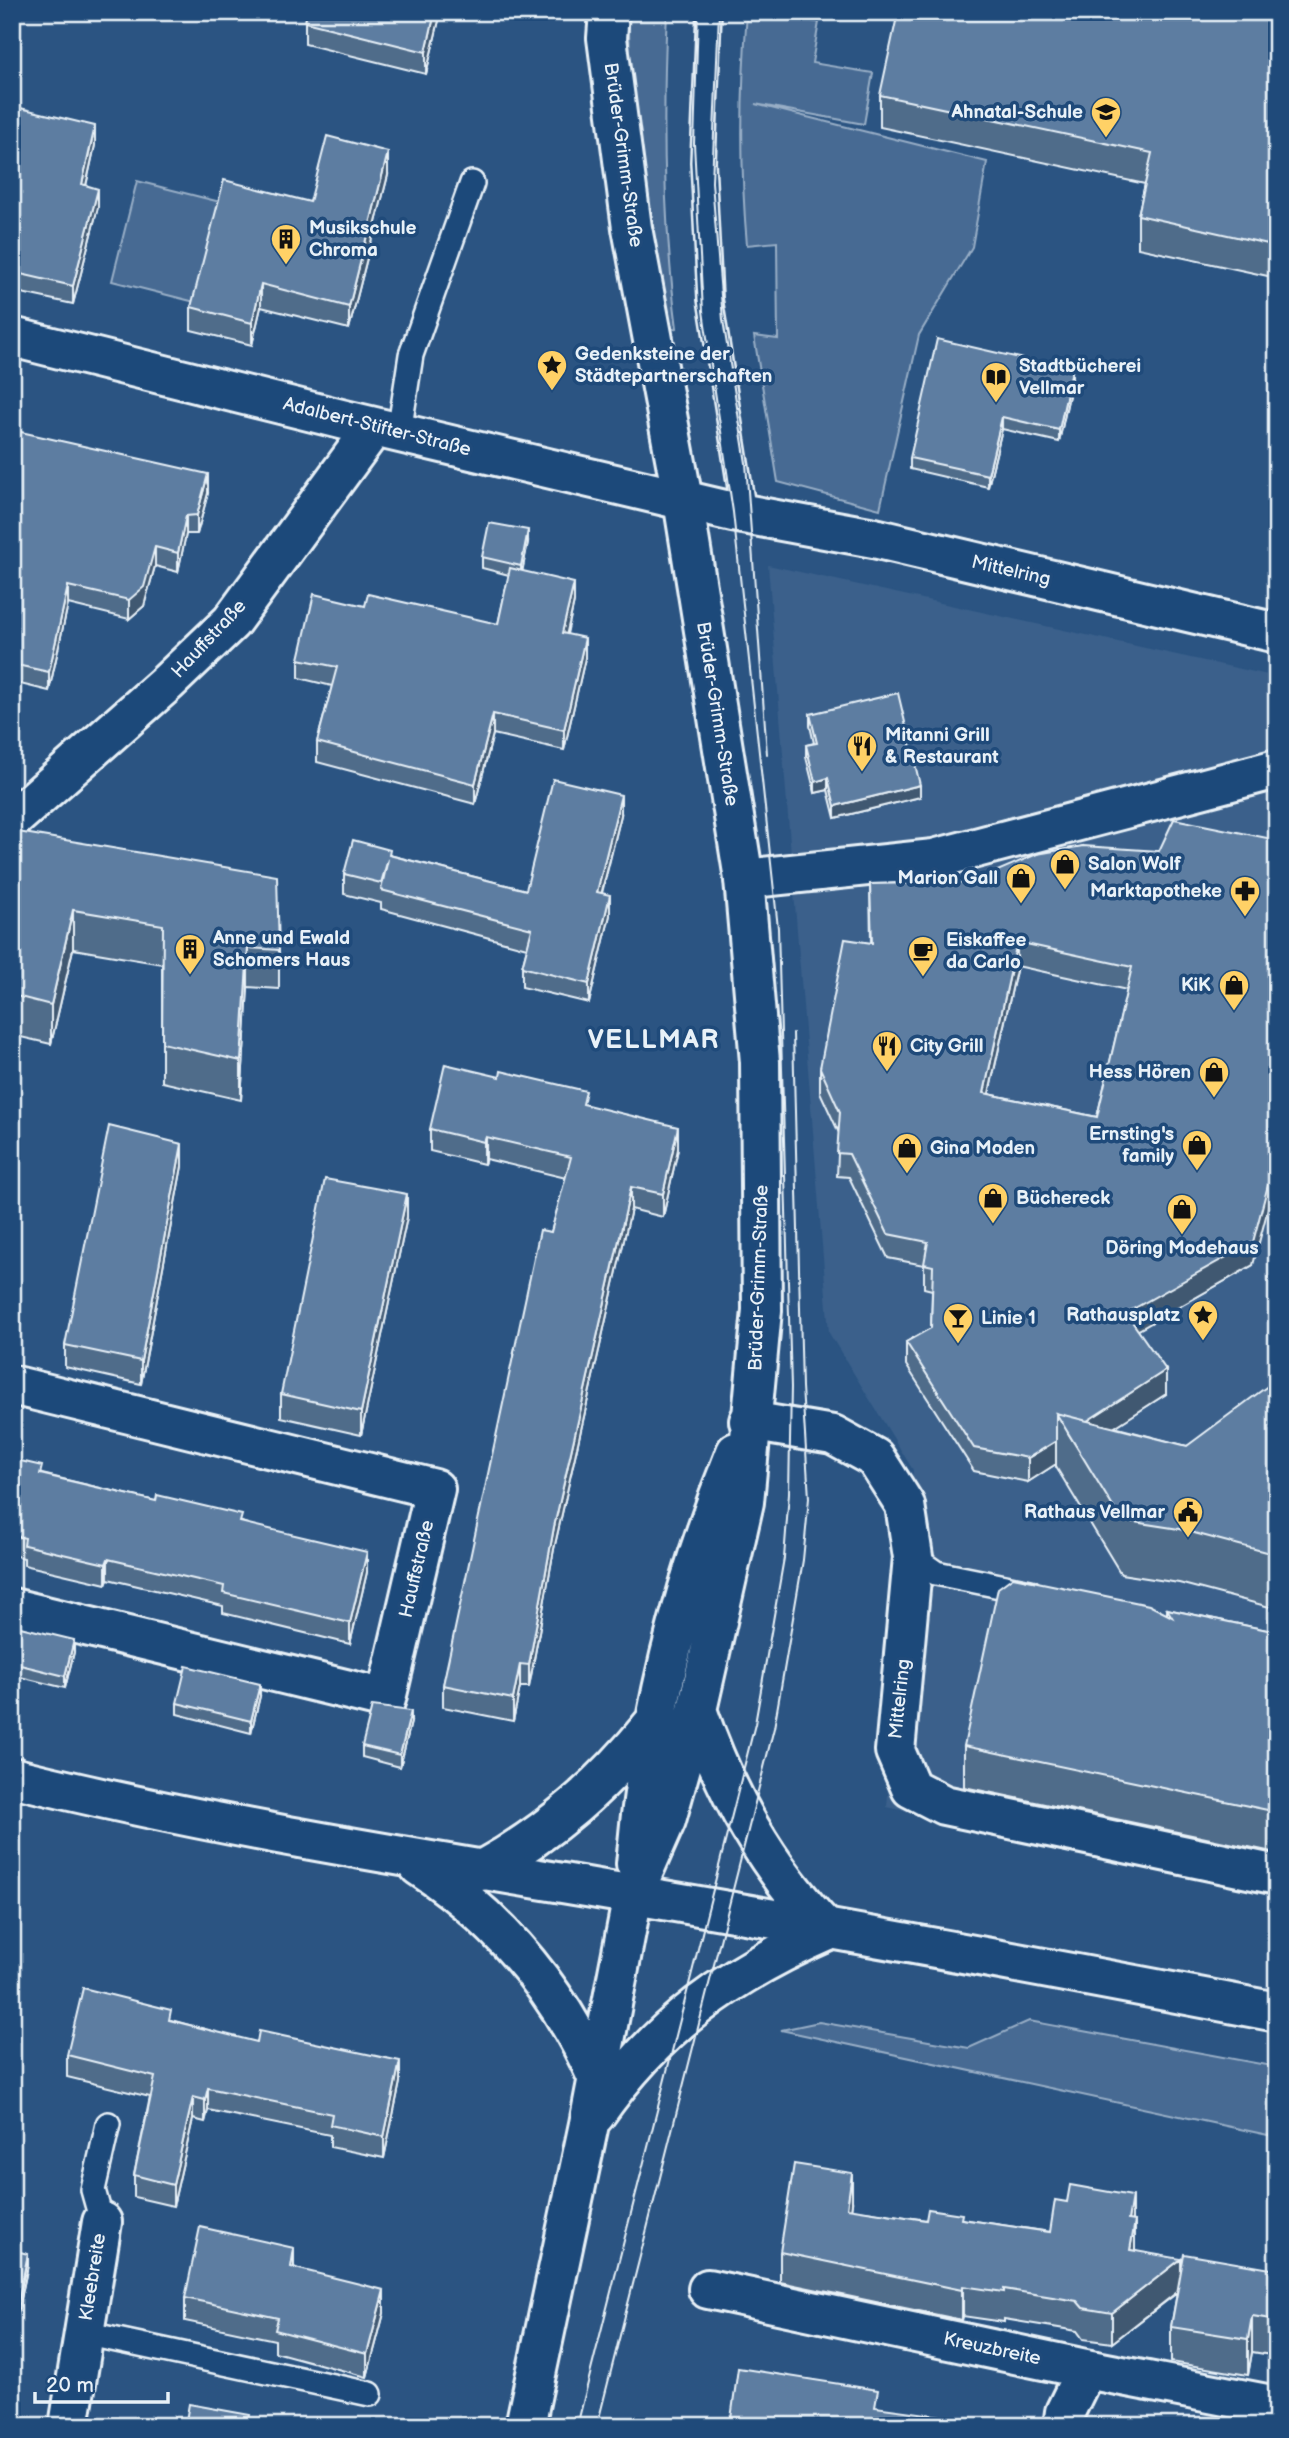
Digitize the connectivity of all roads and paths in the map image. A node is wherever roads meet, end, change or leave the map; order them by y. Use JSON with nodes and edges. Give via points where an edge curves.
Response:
{"nodes":[{"id":1,"x":609,"y":12,"type":"edge"},
{"id":2,"x":709,"y":12,"type":"edge"},
{"id":3,"x":472,"y":183,"type":"dead end"},
{"id":4,"x":12,"y":337,"type":"edge"},
{"id":5,"x":386,"y":430,"type":"junction"},
{"id":6,"x":682,"y":500,"type":"junction"},
{"id":7,"x":744,"y":513,"type":"junction"},
{"id":8,"x":1277,"y":633,"type":"edge"},
{"id":9,"x":1277,"y":769,"type":"edge"},
{"id":10,"x":12,"y":820,"type":"edge"},
{"id":11,"x":744,"y":879,"type":"junction"},
{"id":12,"x":12,"y":1385,"type":"edge"},
{"id":13,"x":749,"y":1420,"type":"junction"},
{"id":14,"x":914,"y":1557,"type":"junction"},
{"id":15,"x":1047,"y":1595,"type":"edge"},
{"id":16,"x":12,"y":1608,"type":"edge"},
{"id":17,"x":697,"y":1710,"type":"junction"},
{"id":18,"x":654,"y":1723,"type":"junction"},
{"id":19,"x":12,"y":1777,"type":"edge"},
{"id":20,"x":409,"y":1859,"type":"junction"},
{"id":21,"x":480,"y":1871,"type":"junction"},
{"id":22,"x":1277,"y":1875,"type":"edge"},
{"id":23,"x":633,"y":1895,"type":"junction"},
{"id":24,"x":828,"y":1931,"type":"junction"},
{"id":25,"x":1277,"y":2012,"type":"edge"},
{"id":26,"x":597,"y":2077,"type":"junction"},
{"id":27,"x":108,"y":2123,"type":"dead end"},
{"id":28,"x":589,"y":2124,"type":"junction"},
{"id":29,"x":102,"y":2222,"type":"joint"},
{"id":30,"x":708,"y":2289,"type":"dead end"},
{"id":31,"x":84,"y":2333,"type":"junction"},
{"id":32,"x":1086,"y":2369,"type":"junction"},
{"id":33,"x":370,"y":2394,"type":"dead end"},
{"id":34,"x":1277,"y":2406,"type":"edge"},
{"id":35,"x":69,"y":2426,"type":"edge"},
{"id":36,"x":525,"y":2426,"type":"edge"},
{"id":37,"x":1063,"y":2426,"type":"edge"}],
"edges":[{"from":1,"to":6,"type":"street","name":"Brüder-Grimm-Straße","via":[[607,38],[632,228]]},
{"from":2,"to":7,"type":"lane","via":[[703,162],[710,299]]},
{"from":3,"to":5,"type":"lane"},
{"from":4,"to":5,"type":"street","name":"Adalbert-Stifter-Straße"},
{"from":5,"to":6,"type":"street","name":"Adalbert-Stifter-Straße"},
{"from":5,"to":10,"type":"street","name":"Hauffstraße","via":[[230,622]]},
{"from":6,"to":7,"type":"street","name":"Adalbert-Stifter-Straße"},
{"from":6,"to":11,"type":"street","name":"Brüder-Grimm-Straße"},
{"from":7,"to":8,"type":"street","name":"Mittelring","via":[[874,538]]},
{"from":9,"to":11,"type":"street","via":[[934,859]]},
{"from":11,"to":13,"type":"street","name":"Brüder-Grimm-Straße","via":[[761,1062],[758,1372]]},
{"from":12,"to":16,"type":"street","name":"Hauffstraße","via":[[435,1489],[386,1699]]},
{"from":13,"to":14,"type":"street","name":"Mittelring","via":[[833,1435],[875,1458],[905,1505]]},
{"from":13,"to":17,"type":"street","name":"Brüder-Grimm-Straße","via":[[744,1502]]},
{"from":13,"to":18,"type":"street","name":"Brüder-Grimm-Straße","via":[[685,1594]]},
{"from":14,"to":15,"type":"lane","via":[[936,1573]]},
{"from":14,"to":22,"type":"street","name":"Mittelring","via":[[895,1751],[911,1788],[944,1805]]},
{"from":17,"to":23,"type":"street","name":"Brüder-Grimm-Straße","via":[[666,1819]]},
{"from":17,"to":24,"type":"street","via":[[742,1817],[789,1887]]},
{"from":18,"to":21,"type":"street","via":[[572,1811]]},
{"from":18,"to":23,"type":"street","name":"Brüder-Grimm-Straße","via":[[642,1792]]},
{"from":19,"to":20,"type":"street","via":[[100,1799]]},
{"from":20,"to":21,"type":"street"},
{"from":20,"to":26,"type":"street","via":[[468,1902],[521,1953],[565,2012]]},
{"from":21,"to":23,"type":"street"},
{"from":23,"to":24,"type":"street"},
{"from":23,"to":26,"type":"street"},
{"from":24,"to":25,"type":"street","via":[[1020,1962]]},
{"from":24,"to":28,"type":"street","via":[[734,1977],[688,2011],[647,2049]]},
{"from":26,"to":28,"type":"street"},
{"from":27,"to":29,"type":"lane","via":[[93,2190]]},
{"from":28,"to":36,"type":"street"},
{"from":29,"to":31,"type":"street","name":"Kleebreite"},
{"from":30,"to":32,"type":"street","name":"Kreuzbreite"},
{"from":31,"to":33,"type":"lane","name":"Kleebreite"},
{"from":31,"to":35,"type":"street","name":"Kleebreite"},
{"from":32,"to":34,"type":"street","name":"Kreuzbreite"},
{"from":32,"to":37,"type":"street"}]}
